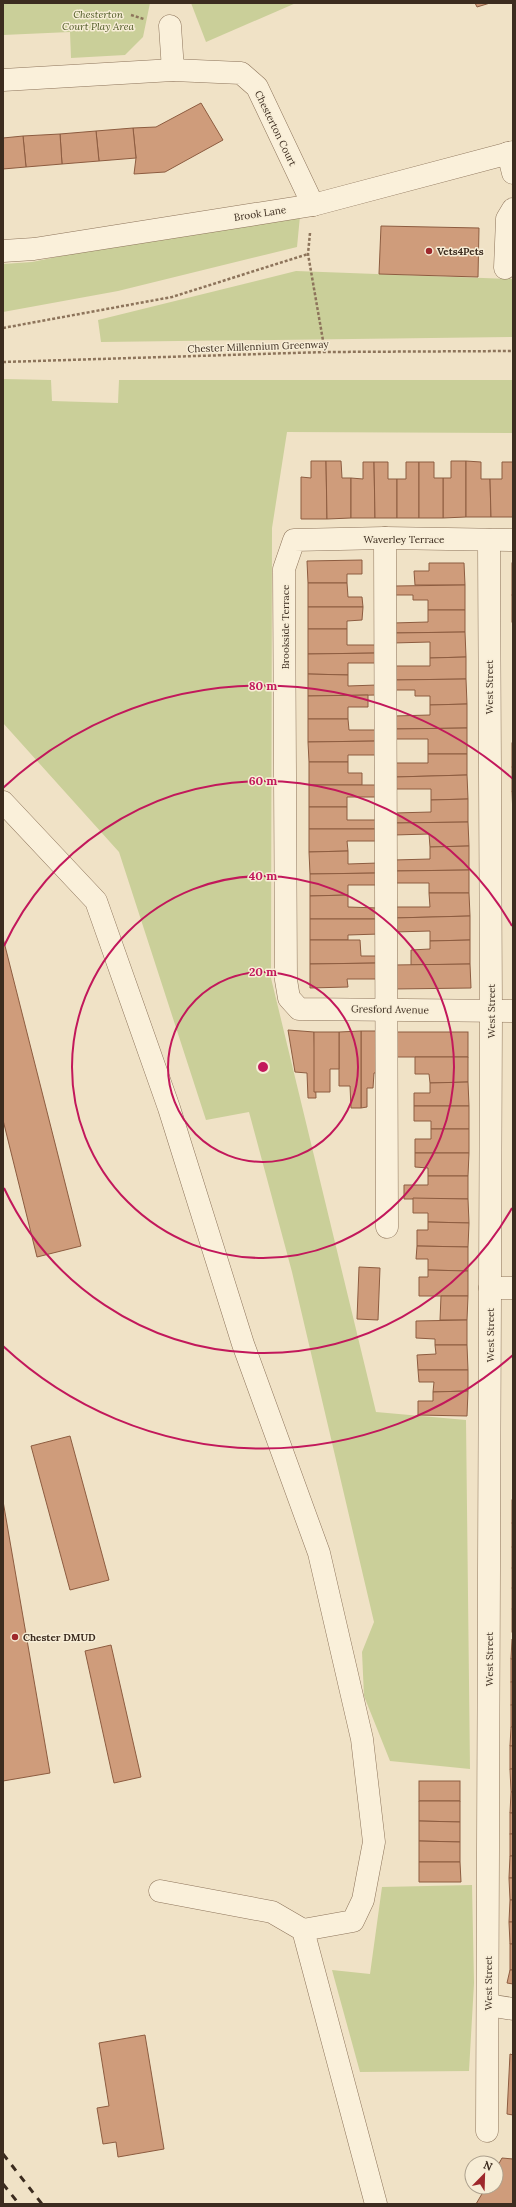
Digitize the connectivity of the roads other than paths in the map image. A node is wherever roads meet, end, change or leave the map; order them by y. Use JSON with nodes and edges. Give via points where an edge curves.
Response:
{"nodes":[{"id":1,"x":170,"y":26,"type":"dead end"},
{"id":2,"x":173,"y":70,"type":"junction"},
{"id":3,"x":3,"y":80,"type":"edge"},
{"id":4,"x":511,"y":159,"type":"edge"},
{"id":5,"x":313,"y":205,"type":"junction"},
{"id":6,"x":513,"y":209,"type":"edge"},
{"id":7,"x":3,"y":251,"type":"edge"},
{"id":8,"x":505,"y":268,"type":"dead end"},
{"id":9,"x":385,"y":538,"type":"junction"},
{"id":10,"x":294,"y":540,"type":"joint"},
{"id":11,"x":489,"y":540,"type":"junction"},
{"id":12,"x":513,"y":540,"type":"edge"},
{"id":13,"x":3,"y":802,"type":"edge"},
{"id":14,"x":286,"y":980,"type":"joint"},
{"id":15,"x":386,"y":1009,"type":"junction"},
{"id":16,"x":491,"y":1011,"type":"junction"},
{"id":17,"x":513,"y":1012,"type":"edge"},
{"id":18,"x":387,"y":1227,"type":"dead end"},
{"id":19,"x":490,"y":1288,"type":"junction"},
{"id":20,"x":513,"y":1288,"type":"edge"},
{"id":21,"x":160,"y":1891,"type":"dead end"},
{"id":22,"x":303,"y":1930,"type":"junction"},
{"id":23,"x":488,"y":2005,"type":"junction"},
{"id":24,"x":513,"y":2009,"type":"edge"},
{"id":25,"x":487,"y":2131,"type":"dead end"},
{"id":26,"x":376,"y":2204,"type":"edge"}],
"edges":[{"from":1,"to":2,"type":"street"},
{"from":2,"to":3,"type":"street","name":"Chesterton Court"},
{"from":2,"to":5,"type":"street","name":"Chesterton Court","via":[[241,73],[257,87]]},
{"from":4,"to":5,"type":"street","name":"Brook Lane"},
{"from":5,"to":7,"type":"street","name":"Brook Lane","via":[[34,249]]},
{"from":6,"to":8,"type":"street","via":[[507,219]]},
{"from":9,"to":10,"type":"street","name":"Waverley Terrace"},
{"from":9,"to":11,"type":"street","name":"Waverley Terrace"},
{"from":9,"to":15,"type":"street"},
{"from":10,"to":14,"type":"street","name":"Brookside Terrace","via":[[284,569]]},
{"from":11,"to":12,"type":"street","name":"Waverley Terrace"},
{"from":11,"to":16,"type":"street","name":"West Street"},
{"from":13,"to":22,"type":"street","via":[[96,901],[169,1108],[243,1344],[319,1553],[362,1739],[374,1842],[363,1900],[353,1921]]},
{"from":14,"to":15,"type":"street","name":"Gresford Avenue","via":[[289,998],[299,1009]]},
{"from":15,"to":16,"type":"street","name":"Gresford Avenue"},
{"from":15,"to":18,"type":"street"},
{"from":16,"to":17,"type":"street","name":"Gresford Avenue"},
{"from":16,"to":19,"type":"street","name":"West Street"},
{"from":19,"to":20,"type":"street"},
{"from":19,"to":23,"type":"street","name":"West Street"},
{"from":21,"to":22,"type":"street","via":[[272,1912]]},
{"from":22,"to":26,"type":"street"},
{"from":23,"to":24,"type":"street"},
{"from":23,"to":25,"type":"street","name":"West Street"}]}
